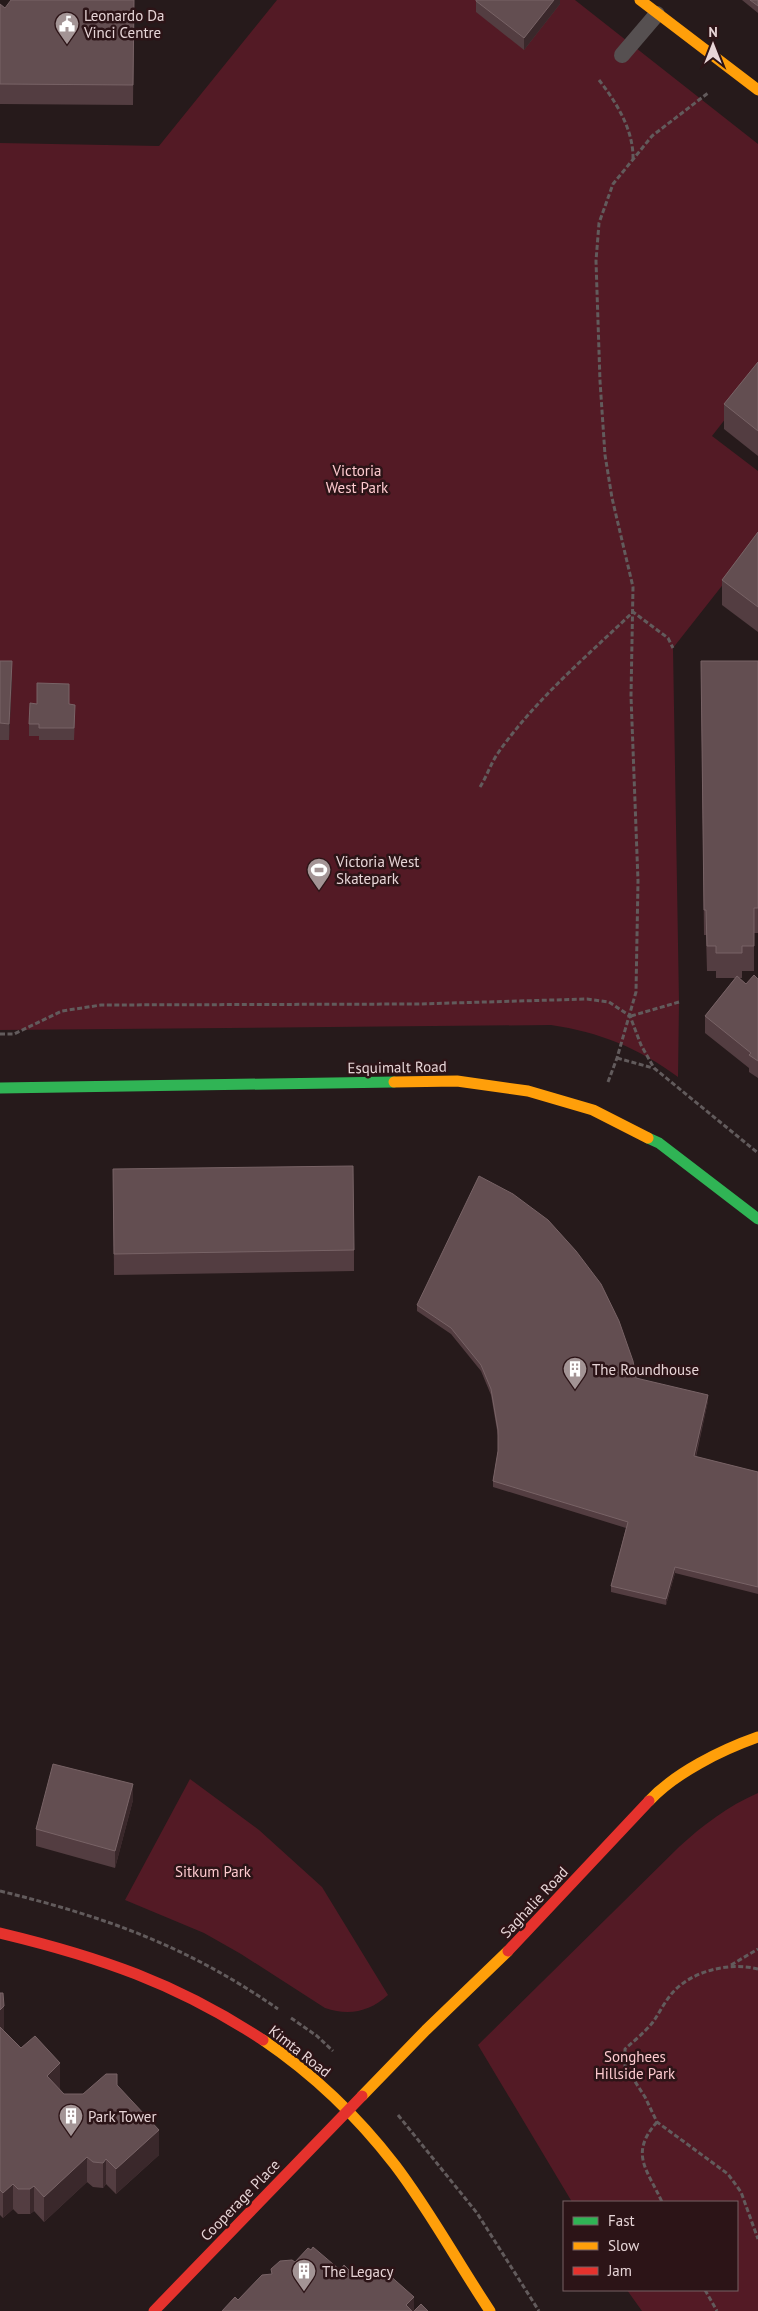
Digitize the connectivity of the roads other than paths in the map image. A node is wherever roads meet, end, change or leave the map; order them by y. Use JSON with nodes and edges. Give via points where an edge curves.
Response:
{"nodes":[{"id":1,"x":640,"y":0,"type":"edge"},
{"id":2,"x":657,"y":14,"type":"junction"},
{"id":3,"x":622,"y":56,"type":"dead end"},
{"id":4,"x":758,"y":90,"type":"edge"},
{"id":5,"x":0,"y":1088,"type":"edge"},
{"id":6,"x":758,"y":1219,"type":"edge"},
{"id":7,"x":758,"y":1737,"type":"edge"},
{"id":8,"x":0,"y":1933,"type":"edge"},
{"id":9,"x":348,"y":2110,"type":"junction"},
{"id":10,"x":154,"y":2311,"type":"edge"},
{"id":11,"x":490,"y":2311,"type":"edge"}],
"edges":[{"from":1,"to":2,"type":"street"},
{"from":2,"to":3,"type":"lane"},
{"from":2,"to":4,"type":"street"},
{"from":5,"to":6,"type":"street","name":"Esquimalt Road","via":[[457,1081],[528,1090],[593,1110],[659,1143]]},
{"from":7,"to":9,"type":"street","name":"Saghalie Road","via":[[730,1747],[662,1787],[490,1972],[426,2030]]},
{"from":8,"to":9,"type":"street","name":"Kimta Road","via":[[106,1962],[172,1988],[248,2030],[297,2064]]},
{"from":9,"to":10,"type":"street","name":"Cooperage Place"},
{"from":9,"to":11,"type":"street","name":"Kimta Road","via":[[394,2165]]}]}
